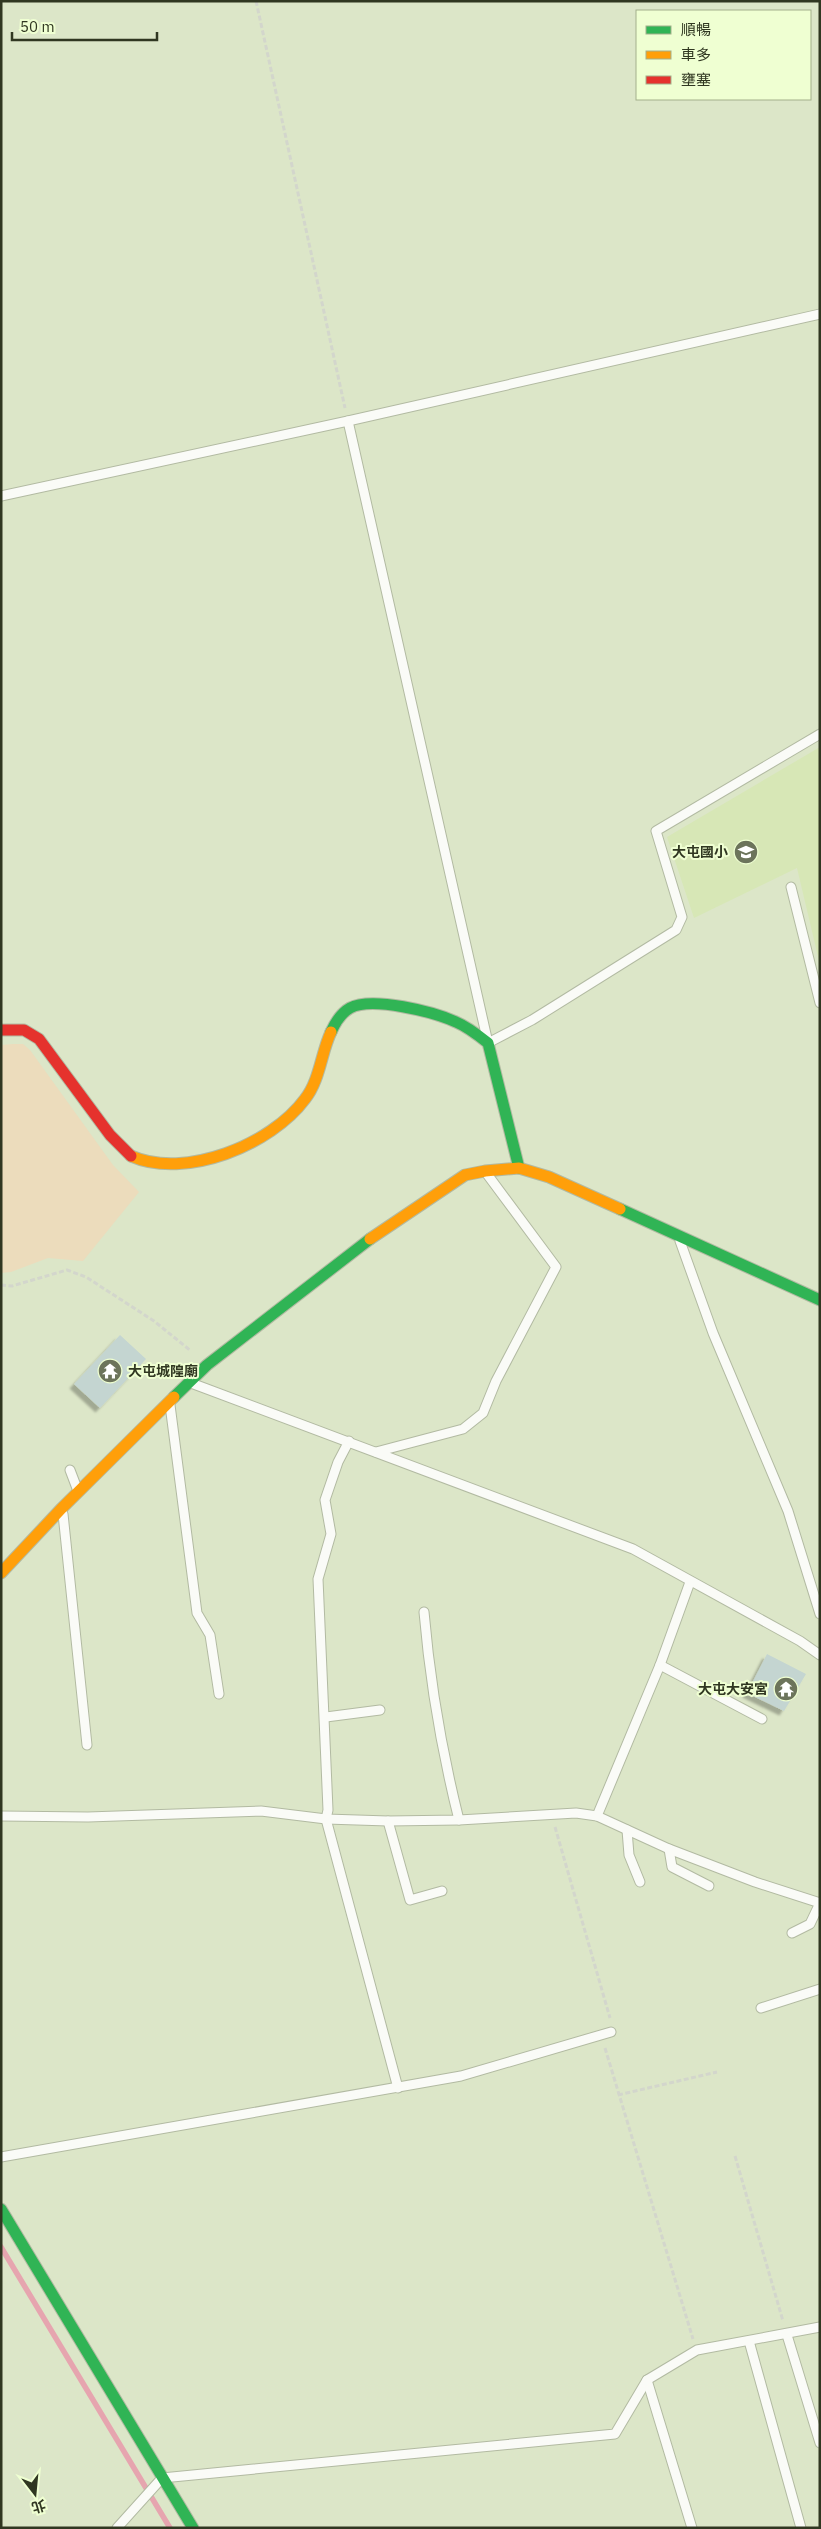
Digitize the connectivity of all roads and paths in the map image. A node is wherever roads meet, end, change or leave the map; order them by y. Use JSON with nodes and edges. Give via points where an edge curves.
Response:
{"nodes":[{"id":1,"x":256,"y":1,"type":"edge"},
{"id":2,"x":820,"y":314,"type":"edge"},
{"id":3,"x":348,"y":421,"type":"junction"},
{"id":4,"x":1,"y":496,"type":"edge"},
{"id":5,"x":820,"y":734,"type":"edge"},
{"id":6,"x":791,"y":886,"type":"dead end"},
{"id":7,"x":820,"y":1003,"type":"edge"},
{"id":8,"x":1,"y":1030,"type":"edge"},
{"id":9,"x":488,"y":1043,"type":"junction"},
{"id":10,"x":519,"y":1168,"type":"junction"},
{"id":11,"x":485,"y":1171,"type":"junction"},
{"id":12,"x":677,"y":1234,"type":"junction"},
{"id":13,"x":1,"y":1284,"type":"edge"},
{"id":14,"x":820,"y":1300,"type":"edge"},
{"id":15,"x":207,"y":1365,"type":"junction"},
{"id":16,"x":189,"y":1382,"type":"junction"},
{"id":17,"x":170,"y":1402,"type":"junction"},
{"id":18,"x":349,"y":1441,"type":"junction"},
{"id":19,"x":376,"y":1452,"type":"junction"},
{"id":20,"x":70,"y":1470,"type":"dead end"},
{"id":21,"x":78,"y":1494,"type":"junction"},
{"id":22,"x":62,"y":1508,"type":"junction"},
{"id":23,"x":1,"y":1573,"type":"edge"},
{"id":24,"x":690,"y":1582,"type":"junction"},
{"id":25,"x":424,"y":1612,"type":"dead end"},
{"id":26,"x":820,"y":1614,"type":"edge"},
{"id":27,"x":820,"y":1655,"type":"edge"},
{"id":28,"x":660,"y":1665,"type":"junction"},
{"id":29,"x":219,"y":1694,"type":"dead end"},
{"id":30,"x":380,"y":1710,"type":"dead end"},
{"id":31,"x":326,"y":1717,"type":"junction"},
{"id":32,"x":762,"y":1719,"type":"dead end"},
{"id":33,"x":87,"y":1745,"type":"dead end"},
{"id":34,"x":551,"y":1815,"type":"junction"},
{"id":35,"x":1,"y":1816,"type":"edge"},
{"id":36,"x":597,"y":1816,"type":"junction"},
{"id":37,"x":326,"y":1819,"type":"junction"},
{"id":38,"x":459,"y":1820,"type":"junction"},
{"id":39,"x":388,"y":1821,"type":"junction"},
{"id":40,"x":626,"y":1830,"type":"junction"},
{"id":41,"x":669,"y":1849,"type":"junction"},
{"id":42,"x":640,"y":1882,"type":"dead end"},
{"id":43,"x":708,"y":1886,"type":"dead end"},
{"id":44,"x":442,"y":1891,"type":"dead end"},
{"id":45,"x":792,"y":1933,"type":"dead end"},
{"id":46,"x":820,"y":1989,"type":"edge"},
{"id":47,"x":761,"y":2008,"type":"dead end"},
{"id":48,"x":611,"y":2032,"type":"junction"},
{"id":49,"x":717,"y":2072,"type":"dead end"},
{"id":50,"x":398,"y":2088,"type":"junction"},
{"id":51,"x":618,"y":2095,"type":"junction"},
{"id":52,"x":735,"y":2156,"type":"dead end"},
{"id":53,"x":1,"y":2157,"type":"edge"},
{"id":54,"x":1,"y":2209,"type":"edge"},
{"id":55,"x":820,"y":2328,"type":"edge"},
{"id":56,"x":787,"y":2335,"type":"junction"},
{"id":57,"x":749,"y":2342,"type":"junction"},
{"id":58,"x":697,"y":2350,"type":"junction"},
{"id":59,"x":647,"y":2380,"type":"junction"},
{"id":60,"x":820,"y":2443,"type":"edge"},
{"id":61,"x":162,"y":2478,"type":"junction"},
{"id":62,"x":117,"y":2528,"type":"edge"},
{"id":63,"x":193,"y":2528,"type":"edge"},
{"id":64,"x":692,"y":2528,"type":"edge"},
{"id":65,"x":801,"y":2528,"type":"edge"}],
"edges":[{"from":1,"to":3,"type":"path"},
{"from":2,"to":3,"type":"lane"},
{"from":3,"to":4,"type":"lane"},
{"from":3,"to":9,"type":"lane"},
{"from":5,"to":9,"type":"lane","via":[[656,831],[682,917],[676,930],[532,1020]]},
{"from":6,"to":7,"type":"lane"},
{"from":8,"to":9,"type":"street","via":[[24,1030],[39,1039],[110,1136],[130,1155],[164,1165],[226,1154],[257,1139],[295,1110],[310,1093],[337,1021],[350,1008],[376,1003],[413,1010],[456,1021]]},
{"from":9,"to":10,"type":"street"},
{"from":10,"to":11,"type":"street"},
{"from":10,"to":12,"type":"street","via":[[549,1177]]},
{"from":11,"to":15,"type":"street","via":[[465,1175],[366,1242]]},
{"from":11,"to":19,"type":"lane","via":[[556,1267],[496,1381],[483,1413],[463,1428]]},
{"from":12,"to":14,"type":"street"},
{"from":12,"to":26,"type":"lane","via":[[713,1333],[788,1511]]},
{"from":13,"to":15,"type":"path","via":[[12,1286],[67,1270],[86,1277],[154,1320]]},
{"from":15,"to":16,"type":"street"},
{"from":16,"to":17,"type":"street"},
{"from":16,"to":18,"type":"lane"},
{"from":17,"to":21,"type":"street"},
{"from":17,"to":29,"type":"lane","via":[[197,1613],[210,1635]]},
{"from":18,"to":19,"type":"lane"},
{"from":18,"to":31,"type":"lane","via":[[325,1500],[331,1534],[318,1578]]},
{"from":19,"to":24,"type":"lane","via":[[633,1549]]},
{"from":20,"to":21,"type":"lane"},
{"from":21,"to":22,"type":"street"},
{"from":22,"to":23,"type":"street"},
{"from":22,"to":33,"type":"lane"},
{"from":24,"to":27,"type":"lane"},
{"from":24,"to":28,"type":"lane"},
{"from":25,"to":38,"type":"lane","via":[[429,1668]]},
{"from":28,"to":32,"type":"lane"},
{"from":28,"to":36,"type":"lane"},
{"from":30,"to":31,"type":"lane"},
{"from":31,"to":37,"type":"lane"},
{"from":34,"to":36,"type":"lane","via":[[576,1813]]},
{"from":34,"to":38,"type":"lane"},
{"from":34,"to":48,"type":"path","via":[[610,2011]]},
{"from":35,"to":37,"type":"lane","via":[[88,1817],[261,1811]]},
{"from":36,"to":40,"type":"lane"},
{"from":37,"to":39,"type":"lane"},
{"from":37,"to":50,"type":"lane"},
{"from":38,"to":39,"type":"lane"},
{"from":39,"to":44,"type":"lane","via":[[410,1900]]},
{"from":40,"to":41,"type":"lane"},
{"from":40,"to":42,"type":"lane","via":[[629,1855]]},
{"from":41,"to":43,"type":"lane","via":[[672,1867]]},
{"from":41,"to":45,"type":"lane","via":[[820,1903],[810,1924]]},
{"from":46,"to":47,"type":"lane"},
{"from":48,"to":50,"type":"lane","via":[[462,2076]]},
{"from":48,"to":51,"type":"path","via":[[605,2050]]},
{"from":49,"to":51,"type":"path"},
{"from":50,"to":53,"type":"lane"},
{"from":51,"to":58,"type":"path"},
{"from":52,"to":56,"type":"path"},
{"from":54,"to":61,"type":"street"},
{"from":55,"to":56,"type":"lane"},
{"from":56,"to":57,"type":"lane"},
{"from":56,"to":60,"type":"lane"},
{"from":57,"to":58,"type":"lane"},
{"from":57,"to":65,"type":"lane"},
{"from":58,"to":59,"type":"lane"},
{"from":59,"to":61,"type":"lane","via":[[615,2434]]},
{"from":59,"to":64,"type":"lane"},
{"from":61,"to":62,"type":"lane"},
{"from":61,"to":63,"type":"street"}]}
